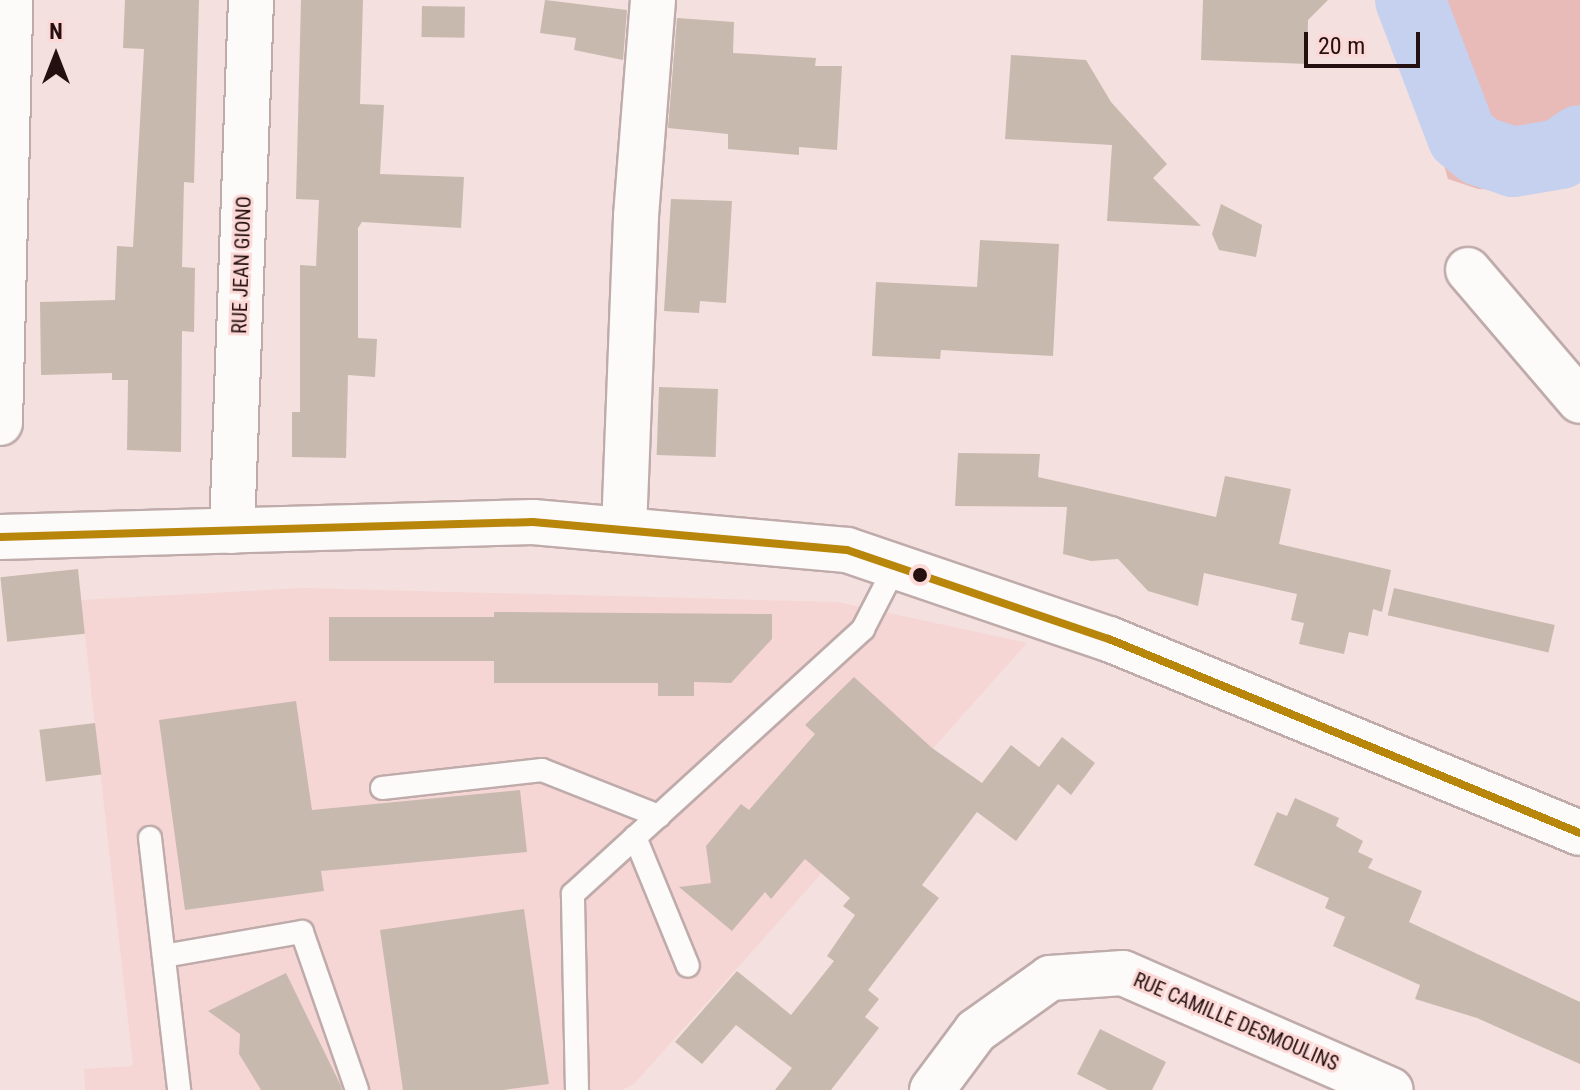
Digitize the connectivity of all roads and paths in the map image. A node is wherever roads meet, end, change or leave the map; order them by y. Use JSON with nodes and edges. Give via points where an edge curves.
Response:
{"nodes":[{"id":1,"x":10,"y":0,"type":"edge"},
{"id":2,"x":251,"y":0,"type":"edge"},
{"id":3,"x":653,"y":0,"type":"edge"},
{"id":4,"x":1468,"y":270,"type":"dead end"},
{"id":5,"x":1580,"y":401,"type":"edge"},
{"id":6,"x":0,"y":423,"type":"edge"},
{"id":7,"x":624,"y":530,"type":"junction"},
{"id":8,"x":232,"y":531,"type":"junction"},
{"id":9,"x":0,"y":537,"type":"edge"},
{"id":10,"x":895,"y":567,"type":"junction"},
{"id":11,"x":382,"y":788,"type":"dead end"},
{"id":12,"x":659,"y":816,"type":"junction"},
{"id":13,"x":1580,"y":833,"type":"edge"},
{"id":14,"x":635,"y":837,"type":"junction"},
{"id":15,"x":150,"y":838,"type":"dead end"},
{"id":16,"x":164,"y":956,"type":"junction"},
{"id":17,"x":688,"y":966,"type":"dead end"},
{"id":18,"x":179,"y":1090,"type":"edge"},
{"id":19,"x":357,"y":1090,"type":"edge"},
{"id":20,"x":577,"y":1090,"type":"edge"},
{"id":21,"x":932,"y":1090,"type":"edge"},
{"id":22,"x":1391,"y":1090,"type":"edge"}],
"edges":[{"from":1,"to":6,"type":"street"},
{"from":2,"to":8,"type":"street","name":"RUE JEAN GIONO"},
{"from":3,"to":7,"type":"street","via":[[636,216]]},
{"from":4,"to":5,"type":"street"},
{"from":7,"to":8,"type":"street","via":[[533,522]]},
{"from":7,"to":10,"type":"street","via":[[847,550]]},
{"from":8,"to":9,"type":"street"},
{"from":10,"to":12,"type":"lane","via":[[863,629]]},
{"from":10,"to":13,"type":"street","via":[[1109,639]]},
{"from":11,"to":12,"type":"lane","via":[[542,770]]},
{"from":12,"to":14,"type":"lane"},
{"from":14,"to":17,"type":"lane"},
{"from":14,"to":20,"type":"lane","via":[[573,894]]},
{"from":15,"to":16,"type":"lane"},
{"from":16,"to":18,"type":"lane"},
{"from":16,"to":19,"type":"lane","via":[[302,932]]},
{"from":21,"to":22,"type":"street","name":"RUE CAMILLE DESMOULINS","via":[[976,1031],[1050,978],[1123,973]]}]}
